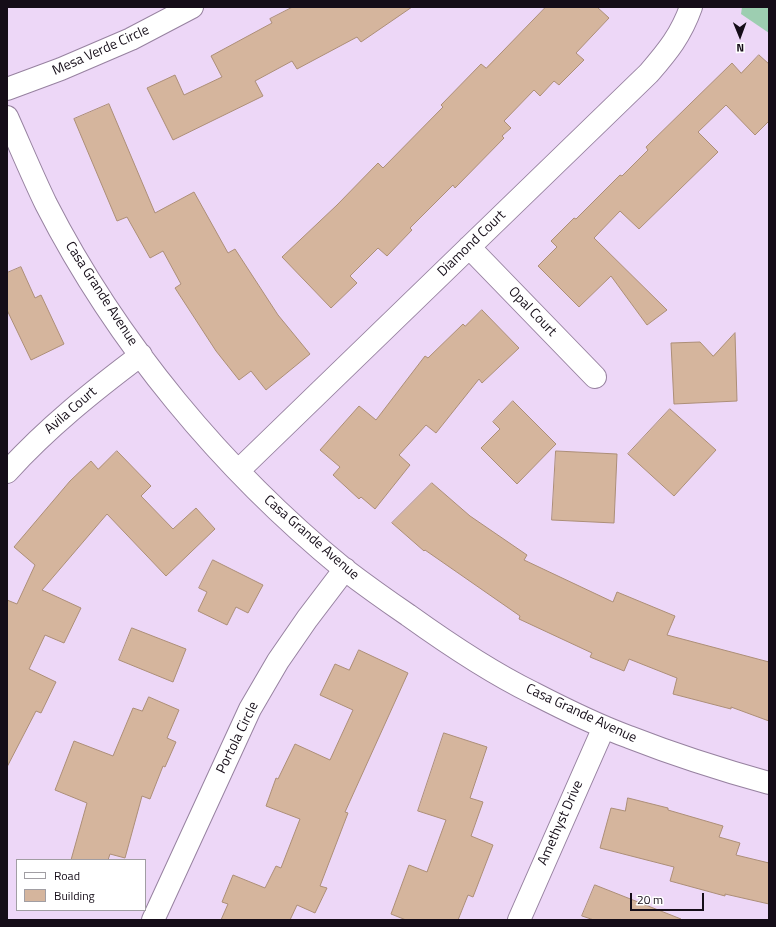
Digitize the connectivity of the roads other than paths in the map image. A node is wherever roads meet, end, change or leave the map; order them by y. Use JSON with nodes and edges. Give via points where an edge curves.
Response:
{"nodes":[{"id":1,"x":192,"y":7,"type":"edge"},
{"id":2,"x":691,"y":7,"type":"edge"},
{"id":3,"x":7,"y":89,"type":"edge"},
{"id":4,"x":7,"y":117,"type":"edge"},
{"id":5,"x":469,"y":247,"type":"junction"},
{"id":6,"x":141,"y":355,"type":"junction"},
{"id":7,"x":596,"y":377,"type":"dead end"},
{"id":8,"x":238,"y":471,"type":"junction"},
{"id":9,"x":7,"y":472,"type":"edge"},
{"id":10,"x":345,"y":569,"type":"junction"},
{"id":11,"x":604,"y":726,"type":"junction"},
{"id":12,"x":769,"y":783,"type":"edge"},
{"id":13,"x":153,"y":920,"type":"edge"},
{"id":14,"x":519,"y":920,"type":"edge"}],
"edges":[{"from":1,"to":3,"type":"street","name":"Mesa Verde Circle","via":[[131,39]]},
{"from":2,"to":5,"type":"street","name":"Diamond Court","via":[[686,23],[670,50],[649,73]]},
{"from":4,"to":6,"type":"street","name":"Casa Grande Avenue","via":[[47,205],[116,321]]},
{"from":5,"to":7,"type":"street","name":"Opal Court"},
{"from":5,"to":8,"type":"street","name":"Diamond Court"},
{"from":6,"to":8,"type":"street","name":"Casa Grande Avenue","via":[[168,392]]},
{"from":6,"to":9,"type":"street","name":"Avila Court","via":[[65,415]]},
{"from":8,"to":10,"type":"street","name":"Casa Grande Avenue","via":[[288,520]]},
{"from":10,"to":11,"type":"street","name":"Casa Grande Avenue","via":[[442,639],[487,667],[530,692]]},
{"from":10,"to":13,"type":"street","name":"Portola Circle","via":[[278,661],[250,709]]},
{"from":11,"to":12,"type":"street","name":"Casa Grande Avenue","via":[[677,755]]},
{"from":11,"to":14,"type":"street","name":"Amethyst Drive"}]}
